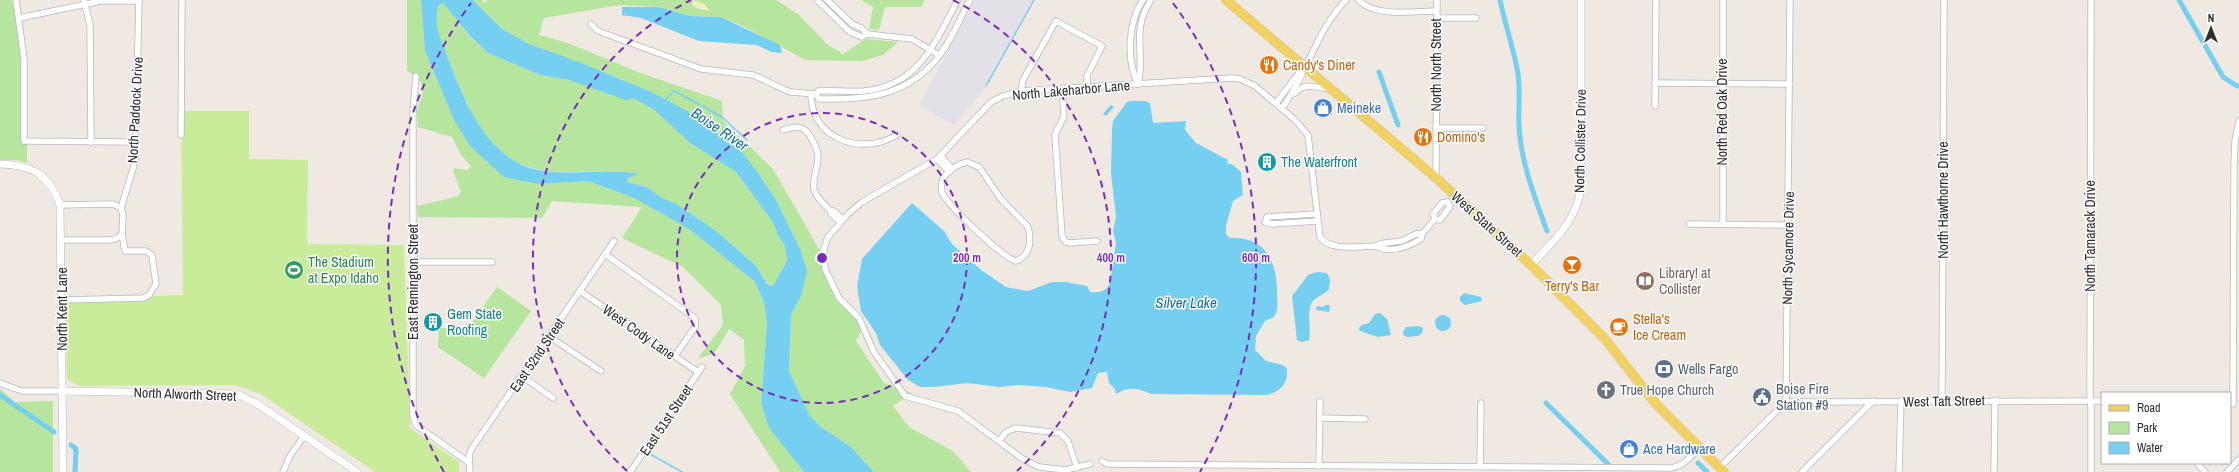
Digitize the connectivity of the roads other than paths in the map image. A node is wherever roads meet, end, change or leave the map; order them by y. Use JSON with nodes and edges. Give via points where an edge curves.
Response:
{"nodes":[{"id":1,"x":16,"y":0,"type":"edge"},
{"id":2,"x":182,"y":0,"type":"edge"},
{"id":3,"x":817,"y":0,"type":"edge"},
{"id":4,"x":827,"y":0,"type":"edge"},
{"id":5,"x":958,"y":0,"type":"edge"},
{"id":6,"x":970,"y":0,"type":"edge"},
{"id":7,"x":1142,"y":0,"type":"edge"},
{"id":8,"x":1151,"y":0,"type":"edge"},
{"id":9,"x":1226,"y":0,"type":"edge"},
{"id":10,"x":1346,"y":0,"type":"edge"},
{"id":11,"x":1358,"y":0,"type":"edge"},
{"id":12,"x":1436,"y":0,"type":"edge"},
{"id":13,"x":1581,"y":0,"type":"edge"},
{"id":14,"x":1656,"y":0,"type":"edge"},
{"id":15,"x":1723,"y":0,"type":"edge"},
{"id":16,"x":1790,"y":0,"type":"edge"},
{"id":17,"x":1944,"y":0,"type":"edge"},
{"id":18,"x":2091,"y":0,"type":"edge"},
{"id":19,"x":139,"y":1,"type":"edge"},
{"id":20,"x":85,"y":2,"type":"edge"},
{"id":21,"x":1437,"y":14,"type":"junction"},
{"id":22,"x":19,"y":18,"type":"junction"},
{"id":23,"x":1476,"y":18,"type":"dead end"},
{"id":24,"x":591,"y":24,"type":"dead end"},
{"id":25,"x":867,"y":34,"type":"junction"},
{"id":26,"x":931,"y":50,"type":"junction"},
{"id":27,"x":939,"y":55,"type":"junction"},
{"id":28,"x":1305,"y":66,"type":"junction"},
{"id":29,"x":416,"y":76,"type":"dead end"},
{"id":30,"x":1655,"y":83,"type":"junction"},
{"id":31,"x":1138,"y":84,"type":"junction"},
{"id":32,"x":1722,"y":84,"type":"junction"},
{"id":33,"x":1790,"y":84,"type":"junction"},
{"id":34,"x":1087,"y":86,"type":"junction"},
{"id":35,"x":1062,"y":88,"type":"junction"},
{"id":36,"x":1333,"y":90,"type":"junction"},
{"id":37,"x":1021,"y":91,"type":"junction"},
{"id":38,"x":813,"y":94,"type":"junction"},
{"id":39,"x":1289,"y":99,"type":"junction"},
{"id":40,"x":1276,"y":103,"type":"junction"},
{"id":41,"x":1655,"y":106,"type":"dead end"},
{"id":42,"x":1282,"y":108,"type":"junction"},
{"id":43,"x":2239,"y":121,"type":"edge"},
{"id":44,"x":1436,"y":128,"type":"junction"},
{"id":45,"x":1483,"y":128,"type":"dead end"},
{"id":46,"x":783,"y":130,"type":"dead end"},
{"id":47,"x":181,"y":135,"type":"dead end"},
{"id":48,"x":897,"y":135,"type":"dead end"},
{"id":49,"x":90,"y":142,"type":"junction"},
{"id":50,"x":135,"y":142,"type":"junction"},
{"id":51,"x":939,"y":158,"type":"junction"},
{"id":52,"x":0,"y":164,"type":"edge"},
{"id":53,"x":2237,"y":166,"type":"edge"},
{"id":54,"x":950,"y":171,"type":"junction"},
{"id":55,"x":1436,"y":178,"type":"junction"},
{"id":56,"x":1455,"y":195,"type":"junction"},
{"id":57,"x":1448,"y":202,"type":"junction"},
{"id":58,"x":60,"y":205,"type":"junction"},
{"id":59,"x":121,"y":208,"type":"junction"},
{"id":60,"x":1316,"y":214,"type":"junction"},
{"id":61,"x":1435,"y":219,"type":"junction"},
{"id":62,"x":841,"y":221,"type":"junction"},
{"id":63,"x":1317,"y":221,"type":"junction"},
{"id":64,"x":1689,"y":224,"type":"dead end"},
{"id":65,"x":1723,"y":224,"type":"junction"},
{"id":66,"x":1788,"y":225,"type":"junction"},
{"id":67,"x":122,"y":234,"type":"junction"},
{"id":68,"x":62,"y":240,"type":"junction"},
{"id":69,"x":614,"y":241,"type":"dead end"},
{"id":70,"x":1097,"y":241,"type":"dead end"},
{"id":71,"x":605,"y":254,"type":"junction"},
{"id":72,"x":413,"y":262,"type":"junction"},
{"id":73,"x":492,"y":262,"type":"dead end"},
{"id":74,"x":1531,"y":265,"type":"junction"},
{"id":75,"x":580,"y":291,"type":"junction"},
{"id":76,"x":62,"y":300,"type":"junction"},
{"id":77,"x":550,"y":337,"type":"junction"},
{"id":78,"x":675,"y":356,"type":"junction"},
{"id":79,"x":702,"y":367,"type":"dead end"},
{"id":80,"x":601,"y":371,"type":"dead end"},
{"id":81,"x":698,"y":372,"type":"junction"},
{"id":82,"x":523,"y":377,"type":"junction"},
{"id":83,"x":0,"y":384,"type":"edge"},
{"id":84,"x":63,"y":391,"type":"junction"},
{"id":85,"x":553,"y":398,"type":"dead end"},
{"id":86,"x":1995,"y":400,"type":"junction"},
{"id":87,"x":2090,"y":400,"type":"junction"},
{"id":88,"x":1320,"y":401,"type":"dead end"},
{"id":89,"x":1873,"y":401,"type":"junction"},
{"id":90,"x":1901,"y":401,"type":"junction"},
{"id":91,"x":1942,"y":401,"type":"junction"},
{"id":92,"x":2101,"y":401,"type":"edge"},
{"id":93,"x":1786,"y":402,"type":"junction"},
{"id":94,"x":1480,"y":403,"type":"dead end"},
{"id":95,"x":2234,"y":404,"type":"edge"},
{"id":96,"x":1320,"y":418,"type":"junction"},
{"id":97,"x":1365,"y":419,"type":"dead end"},
{"id":98,"x":304,"y":436,"type":"junction"},
{"id":99,"x":999,"y":441,"type":"junction"},
{"id":100,"x":1699,"y":448,"type":"junction"},
{"id":101,"x":2239,"y":459,"type":"edge"},
{"id":102,"x":1102,"y":460,"type":"dead end"},
{"id":103,"x":468,"y":462,"type":"junction"},
{"id":104,"x":1090,"y":464,"type":"dead end"},
{"id":105,"x":2197,"y":464,"type":"edge"},
{"id":106,"x":1320,"y":466,"type":"junction"},
{"id":107,"x":1480,"y":467,"type":"junction"},
{"id":108,"x":1077,"y":468,"type":"junction"},
{"id":109,"x":1288,"y":469,"type":"edge"},
{"id":110,"x":1541,"y":470,"type":"edge"},
{"id":111,"x":1604,"y":470,"type":"edge"},
{"id":112,"x":1722,"y":470,"type":"edge"},
{"id":113,"x":62,"y":472,"type":"edge"},
{"id":114,"x":283,"y":472,"type":"edge"},
{"id":115,"x":356,"y":472,"type":"edge"},
{"id":116,"x":470,"y":472,"type":"edge"},
{"id":117,"x":630,"y":472,"type":"edge"},
{"id":118,"x":1802,"y":472,"type":"edge"},
{"id":119,"x":1899,"y":472,"type":"edge"},
{"id":120,"x":1994,"y":472,"type":"edge"},
{"id":121,"x":2091,"y":472,"type":"edge"},
{"id":122,"x":2205,"y":472,"type":"edge"},
{"id":123,"x":2226,"y":472,"type":"edge"}],
"edges":[{"from":1,"to":22,"type":"street"},
{"from":2,"to":47,"type":"street"},
{"from":3,"to":25,"type":"street","via":[[850,32],[862,37]]},
{"from":4,"to":25,"type":"street","via":[[847,20]]},
{"from":5,"to":26,"type":"street"},
{"from":6,"to":27,"type":"street"},
{"from":7,"to":31,"type":"street","via":[[1133,20],[1131,32],[1133,74]]},
{"from":8,"to":31,"type":"street","via":[[1143,15],[1139,32],[1141,74]]},
{"from":9,"to":28,"type":"main road","name":"West State Street"},
{"from":10,"to":28,"type":"street","via":[[1328,20]]},
{"from":11,"to":21,"type":"street","via":[[1366,8],[1380,11]]},
{"from":12,"to":21,"type":"street","name":"North North Street"},
{"from":13,"to":74,"type":"street","name":"North Collister Drive","via":[[1579,200],[1570,221]]},
{"from":14,"to":30,"type":"street"},
{"from":15,"to":32,"type":"street","name":"North Red Oak Drive"},
{"from":16,"to":33,"type":"street","name":"North Sycamore Drive"},
{"from":17,"to":91,"type":"street","name":"North Hawthorne Drive"},
{"from":18,"to":87,"type":"street","name":"North Tamarack Drive"},
{"from":19,"to":20,"type":"street"},
{"from":19,"to":50,"type":"street","name":"North Paddock Drive"},
{"from":20,"to":22,"type":"street"},
{"from":20,"to":49,"type":"street","via":[[90,24]]},
{"from":21,"to":23,"type":"street"},
{"from":21,"to":44,"type":"street","name":"North North Street"},
{"from":22,"to":49,"type":"street","via":[[24,59],[24,141]]},
{"from":24,"to":38,"type":"street","via":[[598,31],[701,69],[753,75],[790,92]]},
{"from":25,"to":26,"type":"street","via":[[912,39]]},
{"from":26,"to":27,"type":"street"},
{"from":26,"to":38,"type":"street","via":[[923,61],[895,82],[864,91],[827,90]]},
{"from":27,"to":38,"type":"street","via":[[921,75],[891,92],[853,99],[818,98]]},
{"from":28,"to":36,"type":"main road","name":"West State Street"},
{"from":28,"to":39,"type":"street"},
{"from":28,"to":40,"type":"street"},
{"from":29,"to":72,"type":"street","name":"East Remington Street","via":[[413,110]]},
{"from":30,"to":32,"type":"street"},
{"from":30,"to":41,"type":"street"},
{"from":31,"to":34,"type":"street","name":"North Lakeharbor Lane"},
{"from":31,"to":40,"type":"street","name":"North Lakeharbor Lane","via":[[1240,79],[1255,86]]},
{"from":32,"to":33,"type":"street"},
{"from":32,"to":65,"type":"street","name":"North Red Oak Drive"},
{"from":33,"to":66,"type":"street","name":"North Sycamore Drive"},
{"from":34,"to":35,"type":"street","name":"North Lakeharbor Lane"},
{"from":34,"to":37,"type":"street","via":[[1087,76],[1102,46],[1056,21],[1023,80]]},
{"from":35,"to":37,"type":"street","name":"North Lakeharbor Lane"},
{"from":35,"to":70,"type":"street","via":[[1064,116],[1055,135],[1062,236],[1070,243]]},
{"from":36,"to":39,"type":"street","via":[[1304,86]]},
{"from":36,"to":55,"type":"main road","name":"West State Street"},
{"from":37,"to":51,"type":"street","name":"North Lakeharbor Lane","via":[[1003,96],[981,110]]},
{"from":38,"to":48,"type":"street","via":[[812,109],[817,120],[840,140],[869,145]]},
{"from":39,"to":42,"type":"street"},
{"from":40,"to":42,"type":"street","name":"North Lakeharbor Lane"},
{"from":42,"to":60,"type":"street","name":"North Lakeharbor Lane","via":[[1308,135]]},
{"from":43,"to":53,"type":"street","via":[[2235,141]]},
{"from":44,"to":45,"type":"street"},
{"from":44,"to":55,"type":"street","name":"North North Street"},
{"from":46,"to":62,"type":"street","via":[[802,128],[808,135],[818,158],[814,188],[819,199],[834,211]]},
{"from":49,"to":50,"type":"street"},
{"from":50,"to":59,"type":"street","name":"North Paddock Drive","via":[[134,162]]},
{"from":51,"to":54,"type":"street"},
{"from":51,"to":62,"type":"street","name":"North Lakeharbor Lane","via":[[862,202]]},
{"from":52,"to":58,"type":"street","name":"North Kent Lane","via":[[21,165],[44,178],[56,192]]},
{"from":53,"to":95,"type":"street"},
{"from":54,"to":54,"type":"street","via":[[942,180],[945,198],[1004,256],[1016,261],[1023,259],[1029,249],[1028,227],[1001,199],[979,167],[967,162]]},
{"from":55,"to":56,"type":"main road","name":"West State Street"},
{"from":56,"to":57,"type":"street","name":"North Lakeharbor Lane"},
{"from":56,"to":74,"type":"main road","name":"West State Street"},
{"from":57,"to":61,"type":"street","name":"North Lakeharbor Lane","via":[[1442,203],[1434,214]]},
{"from":57,"to":61,"type":"street","name":"North Lakeharbor Lane","via":[[1450,207],[1447,211],[1440,220]]},
{"from":58,"to":59,"type":"street","via":[[113,204]]},
{"from":58,"to":68,"type":"street","name":"North Kent Lane"},
{"from":59,"to":67,"type":"street","name":"North Paddock Drive"},
{"from":60,"to":63,"type":"street","name":"North Lakeharbor Lane"},
{"from":60,"to":63,"type":"street","via":[[1267,217],[1265,222],[1272,224]]},
{"from":61,"to":63,"type":"street","name":"North Lakeharbor Lane","via":[[1422,234],[1417,233],[1397,242],[1383,242],[1376,246],[1331,246],[1324,243],[1320,237]]},
{"from":62,"to":99,"type":"street","name":"North Lakeharbor Lane","via":[[828,237],[824,248],[824,269],[839,298],[859,318],[874,352],[905,396],[958,411]]},
{"from":64,"to":65,"type":"street"},
{"from":65,"to":66,"type":"street"},
{"from":66,"to":93,"type":"street","name":"North Sycamore Drive"},
{"from":67,"to":68,"type":"street","via":[[116,239],[109,240]]},
{"from":67,"to":76,"type":"street","name":"North Paddock Drive","via":[[125,250],[146,250],[152,256],[157,281],[149,295],[143,298]]},
{"from":68,"to":76,"type":"street","name":"North Kent Lane"},
{"from":69,"to":71,"type":"street","name":"East 52nd Street"},
{"from":71,"to":75,"type":"street","name":"East 52nd Street"},
{"from":71,"to":78,"type":"street","via":[[695,318],[695,327]]},
{"from":72,"to":73,"type":"street"},
{"from":72,"to":103,"type":"street","name":"East Remington Street","via":[[413,416],[416,425]]},
{"from":74,"to":100,"type":"main road","name":"West State Street","via":[[1605,338],[1655,403]]},
{"from":75,"to":77,"type":"street","name":"East 52nd Street"},
{"from":75,"to":78,"type":"street","name":"West Cody Lane"},
{"from":76,"to":84,"type":"street","name":"North Kent Lane"},
{"from":77,"to":80,"type":"street"},
{"from":77,"to":82,"type":"street","name":"East 52nd Street"},
{"from":78,"to":81,"type":"street","name":"West Cody Lane"},
{"from":79,"to":81,"type":"street","name":"East 51st Street"},
{"from":81,"to":117,"type":"street","name":"East 51st Street"},
{"from":82,"to":85,"type":"street"},
{"from":82,"to":103,"type":"street","name":"East 52nd Street","via":[[468,454]]},
{"from":83,"to":84,"type":"street","via":[[15,390]]},
{"from":84,"to":98,"type":"street","name":"North Alworth Street","via":[[237,394],[249,399]]},
{"from":84,"to":113,"type":"street","name":"North Kent Lane"},
{"from":86,"to":87,"type":"street","name":"West Taft Street"},
{"from":86,"to":91,"type":"street","name":"West Taft Street"},
{"from":86,"to":120,"type":"street"},
{"from":87,"to":92,"type":"street","name":"West Taft Street"},
{"from":87,"to":121,"type":"street","name":"North Tamarack Drive"},
{"from":88,"to":96,"type":"street"},
{"from":89,"to":90,"type":"street","name":"West Taft Street"},
{"from":89,"to":93,"type":"street","name":"West Taft Street"},
{"from":89,"to":118,"type":"street"},
{"from":90,"to":91,"type":"street","name":"West Taft Street"},
{"from":90,"to":119,"type":"street"},
{"from":93,"to":112,"type":"street"},
{"from":94,"to":107,"type":"street"},
{"from":96,"to":97,"type":"street"},
{"from":96,"to":106,"type":"street"},
{"from":98,"to":114,"type":"street","via":[[290,456]]},
{"from":98,"to":115,"type":"street","name":"North Alworth Street"},
{"from":99,"to":108,"type":"street","name":"North Lakeharbor Lane","via":[[1023,459],[1039,467],[1056,470]]},
{"from":99,"to":108,"type":"street","via":[[1006,432],[1016,428],[1060,433],[1068,441]]},
{"from":100,"to":111,"type":"street","via":[[1676,468]]},
{"from":100,"to":112,"type":"main road","name":"West State Street"},
{"from":101,"to":123,"type":"street"},
{"from":102,"to":109,"type":"street","via":[[1107,464]]},
{"from":103,"to":116,"type":"street"},
{"from":104,"to":108,"type":"street","name":"North Lakeharbor Lane"},
{"from":105,"to":122,"type":"street"},
{"from":106,"to":107,"type":"street"},
{"from":106,"to":109,"type":"street"},
{"from":107,"to":110,"type":"street"},
{"from":110,"to":111,"type":"street"}]}
